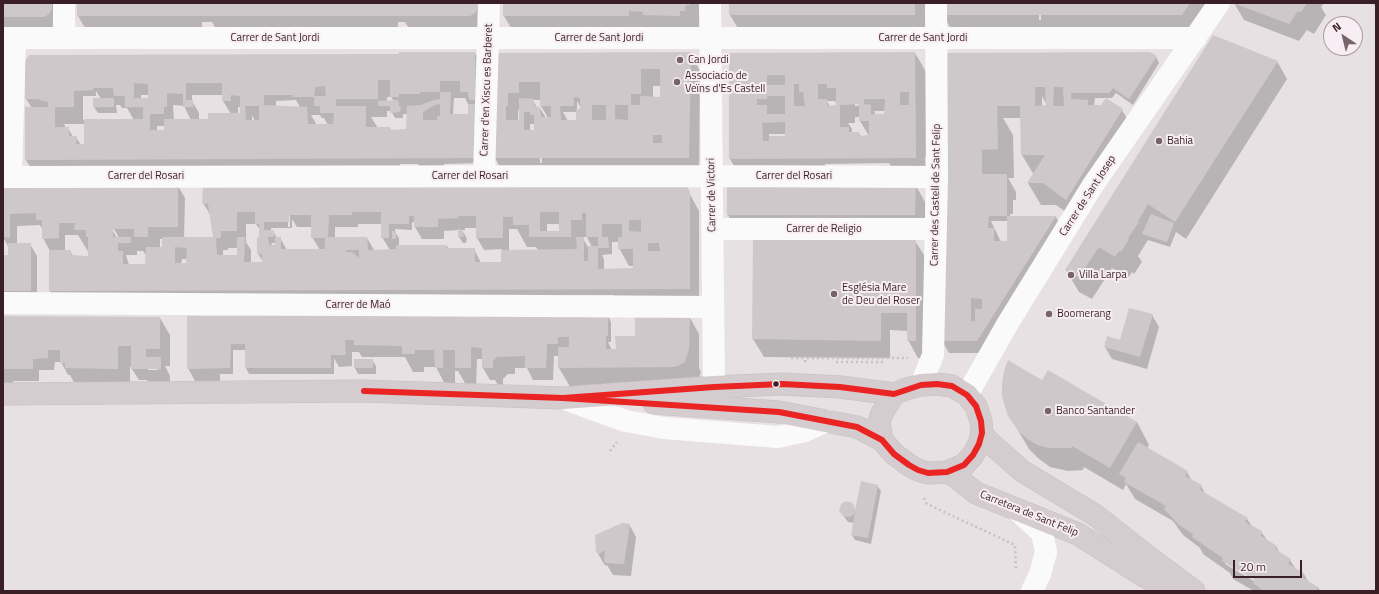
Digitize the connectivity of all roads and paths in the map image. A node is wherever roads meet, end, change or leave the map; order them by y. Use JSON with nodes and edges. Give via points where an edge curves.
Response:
{"nodes":[{"id":1,"x":64,"y":3,"type":"edge"},
{"id":2,"x":489,"y":3,"type":"edge"},
{"id":3,"x":710,"y":3,"type":"edge"},
{"id":4,"x":936,"y":3,"type":"edge"},
{"id":5,"x":1219,"y":3,"type":"edge"},
{"id":6,"x":9,"y":38,"type":"edge"},
{"id":7,"x":64,"y":38,"type":"junction"},
{"id":8,"x":489,"y":38,"type":"junction"},
{"id":9,"x":710,"y":38,"type":"junction"},
{"id":10,"x":937,"y":38,"type":"junction"},
{"id":11,"x":1196,"y":38,"type":"junction"},
{"id":12,"x":7,"y":176,"type":"edge"},
{"id":13,"x":484,"y":176,"type":"junction"},
{"id":14,"x":712,"y":176,"type":"junction"},
{"id":15,"x":937,"y":177,"type":"junction"},
{"id":16,"x":712,"y":230,"type":"junction"},
{"id":17,"x":936,"y":230,"type":"junction"},
{"id":18,"x":3,"y":303,"type":"edge"},
{"id":19,"x":713,"y":307,"type":"junction"},
{"id":20,"x":791,"y":358,"type":"dead end"},
{"id":21,"x":806,"y":358,"type":"junction"},
{"id":22,"x":909,"y":358,"type":"dead end"},
{"id":23,"x":813,"y":362,"type":"dead end"},
{"id":24,"x":829,"y":362,"type":"dead end"},
{"id":25,"x":884,"y":362,"type":"dead end"},
{"id":26,"x":921,"y":385,"type":"junction"},
{"id":27,"x":714,"y":387,"type":"junction"},
{"id":28,"x":3,"y":394,"type":"edge"},
{"id":29,"x":894,"y":394,"type":"junction"},
{"id":30,"x":967,"y":395,"type":"junction"},
{"id":31,"x":563,"y":398,"type":"junction"},
{"id":32,"x":982,"y":433,"type":"junction"},
{"id":33,"x":882,"y":440,"type":"junction"},
{"id":34,"x":947,"y":472,"type":"junction"},
{"id":35,"x":924,"y":498,"type":"dead end"},
{"id":36,"x":1015,"y":509,"type":"junction"},
{"id":37,"x":1016,"y":575,"type":"dead end"},
{"id":38,"x":1032,"y":591,"type":"edge"},
{"id":39,"x":1173,"y":591,"type":"edge"},
{"id":40,"x":1194,"y":591,"type":"edge"}],
"edges":[{"from":1,"to":7,"type":"street"},
{"from":2,"to":8,"type":"street","name":"Carrer d'en Xiscu es Barberet"},
{"from":3,"to":9,"type":"street","name":"Carrer de Victori"},
{"from":4,"to":10,"type":"street","name":"Carrer des Castell de Sant Felip"},
{"from":5,"to":11,"type":"street","name":"Carrer de Sant Josep"},
{"from":6,"to":7,"type":"street","name":"Carrer de Sant Jordi"},
{"from":6,"to":12,"type":"street"},
{"from":7,"to":8,"type":"street","name":"Carrer de Sant Jordi"},
{"from":8,"to":9,"type":"street","name":"Carrer de Sant Jordi"},
{"from":8,"to":13,"type":"street","name":"Carrer d'en Xiscu es Barberet"},
{"from":9,"to":10,"type":"street","name":"Carrer de Sant Jordi"},
{"from":9,"to":14,"type":"street","name":"Carrer de Victori"},
{"from":10,"to":11,"type":"street","name":"Carrer de Sant Jordi"},
{"from":10,"to":15,"type":"street","name":"Carrer des Castell de Sant Felip"},
{"from":11,"to":30,"type":"street","name":"Carrer de Sant Josep","via":[[1093,185]]},
{"from":12,"to":13,"type":"street","name":"Carrer del Rosari"},
{"from":13,"to":14,"type":"street","name":"Carrer del Rosari"},
{"from":14,"to":15,"type":"street","name":"Carrer del Rosari"},
{"from":14,"to":16,"type":"street","name":"Carrer de Victori"},
{"from":15,"to":17,"type":"street","name":"Carrer des Castell de Sant Felip"},
{"from":16,"to":17,"type":"street","name":"Carrer de Religio"},
{"from":16,"to":19,"type":"street","name":"Carrer de Victori"},
{"from":17,"to":26,"type":"street","name":"Carrer des Castell de Sant Felip","via":[[933,355]]},
{"from":18,"to":19,"type":"street","name":"Carrer de Maó"},
{"from":19,"to":27,"type":"street","name":"Carrer de Victori"},
{"from":20,"to":21,"type":"path"},
{"from":21,"to":22,"type":"path"},
{"from":21,"to":23,"type":"path","via":[[805,362]]},
{"from":24,"to":25,"type":"path"},
{"from":26,"to":29,"type":"main road"},
{"from":26,"to":30,"type":"main road","via":[[952,386]]},
{"from":27,"to":29,"type":"main road","via":[[782,384],[840,387]]},
{"from":27,"to":31,"type":"main road"},
{"from":28,"to":31,"type":"main road","via":[[364,391]]},
{"from":29,"to":33,"type":"main road","via":[[879,422]]},
{"from":30,"to":32,"type":"main road","via":[[976,406]]},
{"from":31,"to":33,"type":"main road","via":[[779,412],[857,427]]},
{"from":32,"to":34,"type":"main road","via":[[973,455],[964,464]]},
{"from":32,"to":40,"type":"main road","via":[[1022,471],[1095,515]]},
{"from":33,"to":34,"type":"main road","via":[[894,454],[918,470],[928,473]]},
{"from":34,"to":36,"type":"main road","name":"Carretera de Sant Felip","via":[[956,476],[976,493]]},
{"from":35,"to":37,"type":"path","via":[[928,504],[1015,545]]},
{"from":36,"to":38,"type":"street","via":[[1042,533],[1046,552]]},
{"from":36,"to":39,"type":"main road","name":"Carretera de Sant Felip","via":[[1078,534],[1144,576]]}]}
